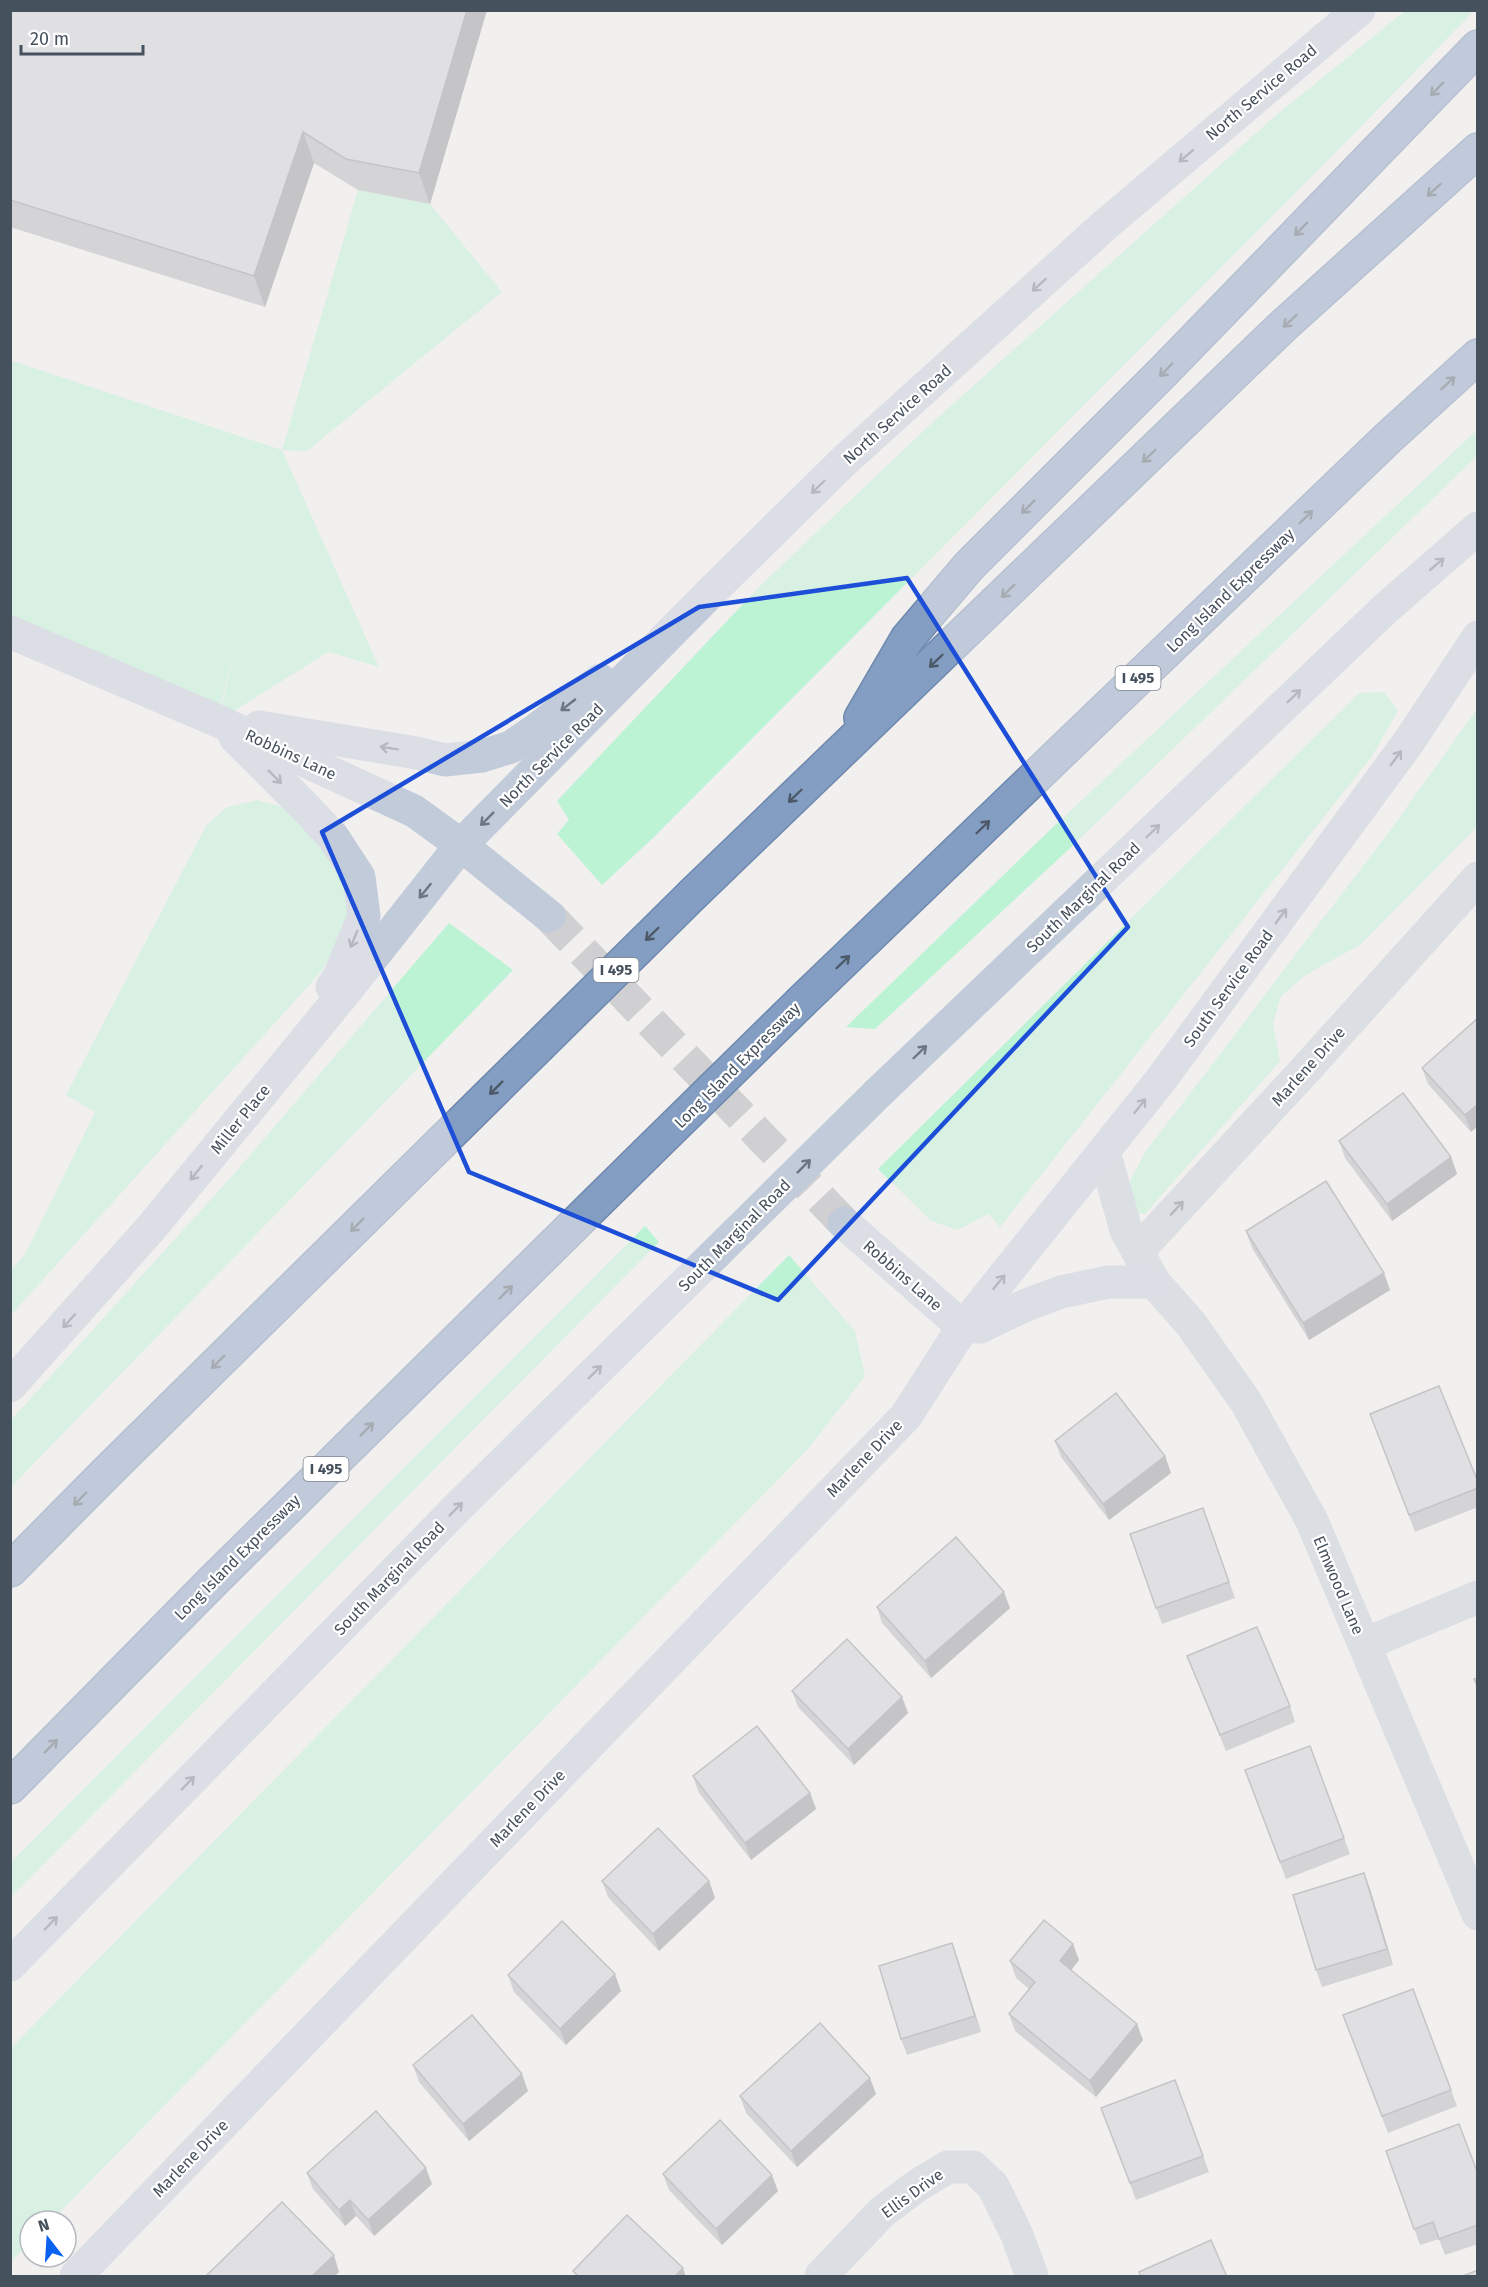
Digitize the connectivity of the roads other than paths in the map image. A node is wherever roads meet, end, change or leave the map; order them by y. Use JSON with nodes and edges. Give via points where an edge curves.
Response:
{"nodes":[{"id":1,"x":1359,"y":10,"type":"edge"},
{"id":2,"x":1478,"y":47,"type":"edge"},
{"id":3,"x":1478,"y":150,"type":"edge"},
{"id":4,"x":1478,"y":356,"type":"edge"},
{"id":5,"x":1478,"y":528,"type":"edge"},
{"id":6,"x":712,"y":591,"type":"junction"},
{"id":7,"x":10,"y":632,"type":"edge"},
{"id":8,"x":1478,"y":637,"type":"edge"},
{"id":9,"x":218,"y":721,"type":"junction"},
{"id":10,"x":843,"y":750,"type":"junction"},
{"id":11,"x":461,"y":846,"type":"junction"},
{"id":12,"x":1478,"y":878,"type":"edge"},
{"id":13,"x":549,"y":916,"type":"tunnel mouth"},
{"id":14,"x":247,"y":1111,"type":"junction"},
{"id":15,"x":1104,"y":1152,"type":"junction"},
{"id":16,"x":844,"y":1223,"type":"tunnel mouth"},
{"id":17,"x":1137,"y":1251,"type":"junction"},
{"id":18,"x":1154,"y":1282,"type":"junction"},
{"id":19,"x":963,"y":1328,"type":"junction"},
{"id":20,"x":10,"y":1386,"type":"edge"},
{"id":21,"x":10,"y":1570,"type":"edge"},
{"id":22,"x":1478,"y":1597,"type":"edge"},
{"id":23,"x":1365,"y":1644,"type":"junction"},
{"id":24,"x":10,"y":1787,"type":"edge"},
{"id":25,"x":1478,"y":1914,"type":"edge"},
{"id":26,"x":10,"y":1965,"type":"edge"},
{"id":27,"x":75,"y":2277,"type":"edge"},
{"id":28,"x":821,"y":2277,"type":"edge"},
{"id":29,"x":1032,"y":2277,"type":"edge"}],
"edges":[{"from":1,"to":6,"type":"street","name":"North Service Road","one_way":true,"via":[[1105,225],[844,461]]},
{"from":2,"to":10,"type":"highway","one_way":true,"via":[[969,566],[907,639]]},
{"from":3,"to":10,"type":"highway","number":"I 495","one_way":true,"via":[[1283,326]]},
{"from":24,"to":4,"type":"highway","name":"Long Island Expressway","number":"I 495","one_way":true,"bridge":true,"via":[[221,1572],[801,1002]]},
{"from":26,"to":5,"type":"street","name":"South Marginal Road","one_way":true,"bridge":true,"via":[[458,1507],[878,1093],[1385,609]]},
{"from":6,"to":9,"type":"street","one_way":true,"via":[[537,729],[511,747],[482,756],[445,760]]},
{"from":6,"to":11,"type":"street","name":"North Service Road","one_way":true},
{"from":7,"to":9,"type":"street","name":"Robbins Lane"},
{"from":15,"to":8,"type":"street","name":"South Service Road","one_way":true,"via":[[1396,759]]},
{"from":9,"to":11,"type":"street","name":"Robbins Lane","via":[[414,811]]},
{"from":9,"to":14,"type":"street","one_way":true,"via":[[333,837],[359,878],[364,916],[338,979]]},
{"from":10,"to":21,"type":"highway","number":"I 495","one_way":true,"bridge":true},
{"from":11,"to":13,"type":"street","name":"Robbins Lane"},
{"from":11,"to":14,"type":"street","name":"Miller Place","one_way":true},
{"from":17,"to":12,"type":"street","name":"Marlene Drive","one_way":true},
{"from":14,"to":20,"type":"street","name":"Miller Place","one_way":true,"via":[[151,1228]]},
{"from":15,"to":17,"type":"street","name":"Elmwood Lane","via":[[1126,1230]]},
{"from":19,"to":15,"type":"street","name":"South Service Road","one_way":true},
{"from":16,"to":19,"type":"street","name":"Robbins Lane"},
{"from":17,"to":18,"type":"street","name":"Elmwood Lane"},
{"from":18,"to":19,"type":"street","via":[[1107,1282],[1061,1292],[980,1327]]},
{"from":18,"to":23,"type":"street","name":"Elmwood Lane","via":[[1191,1324],[1246,1401],[1312,1521]]},
{"from":19,"to":27,"type":"street","name":"Marlene Drive","via":[[906,1416]]},
{"from":22,"to":23,"type":"street"},
{"from":23,"to":25,"type":"street","name":"Elmwood Lane"},
{"from":28,"to":29,"type":"street","name":"Ellis Drive","via":[[882,2212],[918,2185],[948,2167],[973,2167],[993,2186]]}]}
